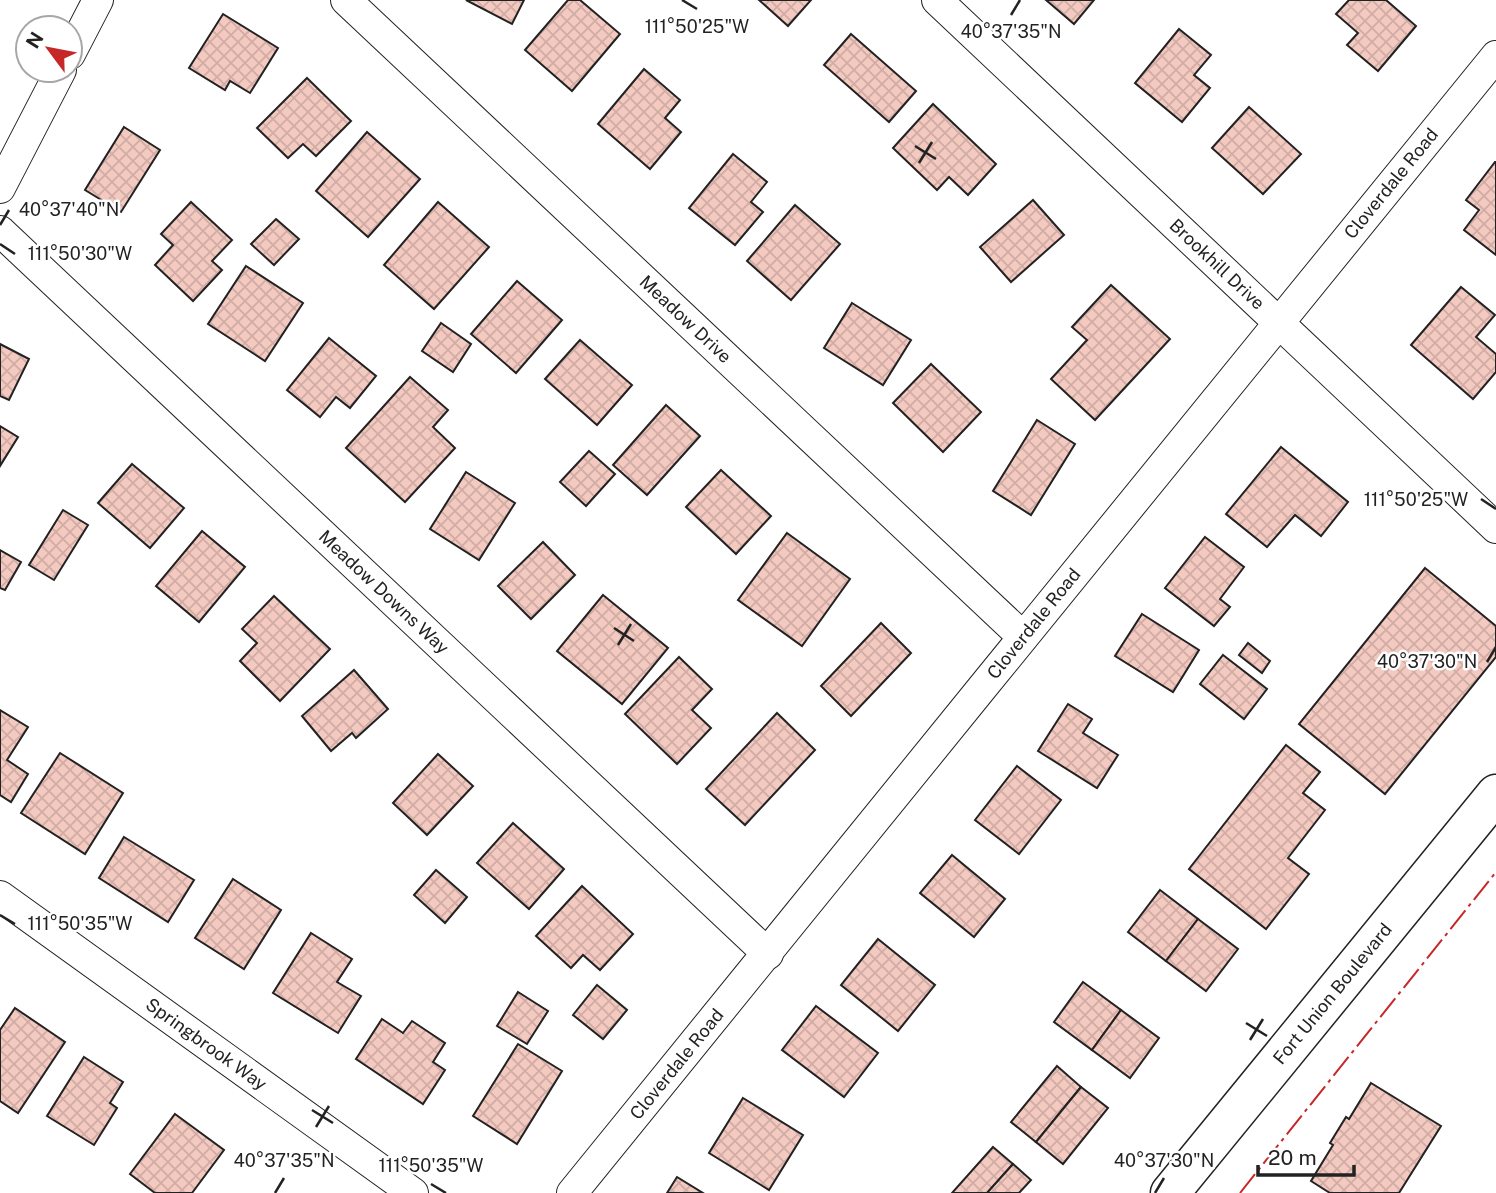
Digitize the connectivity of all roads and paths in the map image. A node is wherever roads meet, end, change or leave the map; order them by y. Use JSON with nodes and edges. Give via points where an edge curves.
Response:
{"nodes":[{"id":1,"x":98,"y":0,"type":"edge"},
{"id":2,"x":346,"y":0,"type":"edge"},
{"id":3,"x":937,"y":0,"type":"edge"},
{"id":4,"x":84,"y":27,"type":"edge"},
{"id":5,"x":1496,"y":56,"type":"edge"},
{"id":6,"x":54,"y":84,"type":"edge"},
{"id":7,"x":0,"y":188,"type":"edge"},
{"id":8,"x":0,"y":231,"type":"edge"},
{"id":9,"x":1278,"y":322,"type":"junction"},
{"id":10,"x":1496,"y":528,"type":"edge"},
{"id":11,"x":1023,"y":638,"type":"junction"},
{"id":12,"x":1496,"y":794,"type":"edge"},
{"id":13,"x":0,"y":896,"type":"edge"},
{"id":14,"x":768,"y":954,"type":"junction"},
{"id":15,"x":413,"y":1193,"type":"edge"},
{"id":16,"x":572,"y":1193,"type":"edge"},
{"id":17,"x":1170,"y":1193,"type":"edge"}],
"edges":[{"from":1,"to":4,"type":"street"},
{"from":2,"to":11,"type":"street","name":"Meadow Drive"},
{"from":3,"to":9,"type":"street","name":"Brookhill Drive"},
{"from":5,"to":9,"type":"street","name":"Cloverdale Road"},
{"from":6,"to":7,"type":"street"},
{"from":8,"to":14,"type":"street","name":"Meadow Downs Way"},
{"from":9,"to":10,"type":"street","name":"Brookhill Drive"},
{"from":9,"to":11,"type":"street","name":"Cloverdale Road"},
{"from":11,"to":14,"type":"street","name":"Cloverdale Road"},
{"from":12,"to":17,"type":"main road","name":"Fort Union Boulevard"},
{"from":13,"to":15,"type":"street","name":"Springbrook Way"},
{"from":14,"to":16,"type":"street","name":"Cloverdale Road"}]}
